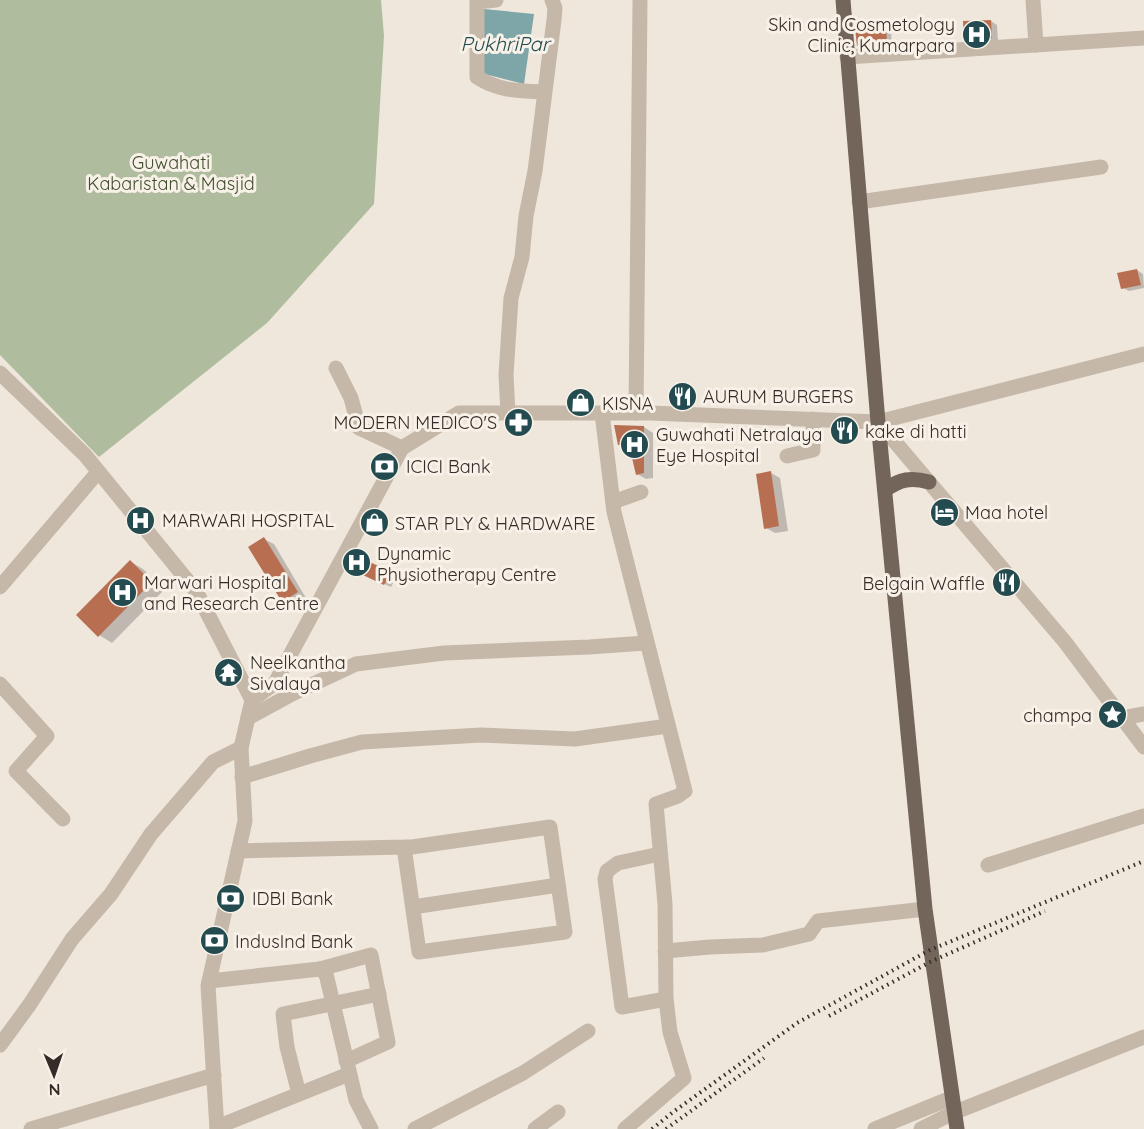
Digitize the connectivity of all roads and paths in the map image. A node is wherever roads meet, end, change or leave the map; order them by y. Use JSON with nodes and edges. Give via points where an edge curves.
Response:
{"nodes":[{"id":1,"x":496,"y":0,"type":"edge"},
{"id":2,"x":552,"y":0,"type":"edge"},
{"id":3,"x":640,"y":0,"type":"edge"},
{"id":4,"x":843,"y":0,"type":"edge"},
{"id":5,"x":1034,"y":0,"type":"edge"},
{"id":6,"x":477,"y":1,"type":"edge"},
{"id":7,"x":1144,"y":38,"type":"edge"},
{"id":8,"x":1036,"y":45,"type":"junction"},
{"id":9,"x":847,"y":57,"type":"junction"},
{"id":10,"x":544,"y":92,"type":"junction"},
{"id":11,"x":1101,"y":167,"type":"dead end"},
{"id":12,"x":859,"y":202,"type":"junction"},
{"id":13,"x":1144,"y":354,"type":"edge"},
{"id":14,"x":336,"y":368,"type":"dead end"},
{"id":15,"x":0,"y":373,"type":"edge"},
{"id":16,"x":508,"y":413,"type":"junction"},
{"id":17,"x":602,"y":413,"type":"junction"},
{"id":18,"x":636,"y":413,"type":"junction"},
{"id":19,"x":813,"y":419,"type":"junction"},
{"id":20,"x":878,"y":422,"type":"junction"},
{"id":21,"x":402,"y":448,"type":"junction"},
{"id":22,"x":787,"y":456,"type":"dead end"},
{"id":23,"x":98,"y":471,"type":"junction"},
{"id":24,"x":929,"y":482,"type":"junction"},
{"id":25,"x":885,"y":490,"type":"junction"},
{"id":26,"x":640,"y":492,"type":"dead end"},
{"id":27,"x":613,"y":502,"type":"junction"},
{"id":28,"x":0,"y":587,"type":"edge"},
{"id":29,"x":646,"y":643,"type":"junction"},
{"id":30,"x":0,"y":684,"type":"edge"},
{"id":31,"x":252,"y":700,"type":"junction"},
{"id":32,"x":1144,"y":714,"type":"edge"},
{"id":33,"x":248,"y":718,"type":"junction"},
{"id":34,"x":1122,"y":718,"type":"junction"},
{"id":35,"x":668,"y":726,"type":"junction"},
{"id":36,"x":1144,"y":747,"type":"edge"},
{"id":37,"x":241,"y":748,"type":"junction"},
{"id":38,"x":242,"y":777,"type":"junction"},
{"id":39,"x":1144,"y":816,"type":"edge"},
{"id":40,"x":63,"y":819,"type":"dead end"},
{"id":41,"x":404,"y":847,"type":"junction"},
{"id":42,"x":238,"y":851,"type":"junction"},
{"id":43,"x":660,"y":854,"type":"junction"},
{"id":44,"x":988,"y":865,"type":"dead end"},
{"id":45,"x":558,"y":885,"type":"junction"},
{"id":46,"x":413,"y":907,"type":"junction"},
{"id":47,"x":925,"y":909,"type":"junction"},
{"id":48,"x":665,"y":951,"type":"junction"},
{"id":49,"x":320,"y":969,"type":"junction"},
{"id":50,"x":209,"y":981,"type":"junction"},
{"id":51,"x":379,"y":994,"type":"junction"},
{"id":52,"x":666,"y":999,"type":"junction"},
{"id":53,"x":332,"y":1003,"type":"junction"},
{"id":54,"x":588,"y":1031,"type":"dead end"},
{"id":55,"x":1144,"y":1037,"type":"edge"},
{"id":56,"x":0,"y":1045,"type":"edge"},
{"id":57,"x":348,"y":1068,"type":"junction"},
{"id":58,"x":213,"y":1076,"type":"junction"},
{"id":59,"x":299,"y":1094,"type":"junction"},
{"id":60,"x":952,"y":1105,"type":"junction"},
{"id":61,"x":558,"y":1112,"type":"dead end"},
{"id":62,"x":217,"y":1128,"type":"edge"},
{"id":63,"x":31,"y":1129,"type":"edge"},
{"id":64,"x":371,"y":1129,"type":"edge"},
{"id":65,"x":415,"y":1129,"type":"edge"},
{"id":66,"x":536,"y":1129,"type":"edge"},
{"id":67,"x":625,"y":1129,"type":"edge"},
{"id":68,"x":875,"y":1129,"type":"edge"},
{"id":69,"x":921,"y":1129,"type":"edge"},
{"id":70,"x":957,"y":1129,"type":"edge"}],
"edges":[{"from":1,"to":6,"type":"street"},
{"from":2,"to":10,"type":"street","via":[[555,14]]},
{"from":3,"to":18,"type":"street"},
{"from":4,"to":9,"type":"main road"},
{"from":5,"to":8,"type":"street"},
{"from":6,"to":10,"type":"street","via":[[477,77],[489,85]]},
{"from":7,"to":8,"type":"street"},
{"from":8,"to":9,"type":"street"},
{"from":9,"to":12,"type":"main road"},
{"from":10,"to":16,"type":"street","via":[[522,256],[511,298]]},
{"from":11,"to":12,"type":"street"},
{"from":12,"to":20,"type":"main road"},
{"from":13,"to":20,"type":"street"},
{"from":14,"to":21,"type":"street","via":[[351,398],[359,428]]},
{"from":15,"to":23,"type":"street"},
{"from":16,"to":17,"type":"street"},
{"from":16,"to":21,"type":"street","via":[[459,413]]},
{"from":17,"to":18,"type":"street"},
{"from":17,"to":27,"type":"street"},
{"from":18,"to":19,"type":"street"},
{"from":19,"to":20,"type":"street"},
{"from":19,"to":22,"type":"street","via":[[813,450]]},
{"from":20,"to":24,"type":"street"},
{"from":20,"to":25,"type":"main road"},
{"from":21,"to":31,"type":"street","via":[[275,683]]},
{"from":23,"to":28,"type":"street"},
{"from":23,"to":31,"type":"street","via":[[196,591]]},
{"from":24,"to":25,"type":"main road","via":[[910,478]]},
{"from":24,"to":34,"type":"street","via":[[1065,642]]},
{"from":25,"to":47,"type":"main road"},
{"from":26,"to":27,"type":"street"},
{"from":27,"to":29,"type":"street"},
{"from":29,"to":33,"type":"street","via":[[444,653],[356,664]]},
{"from":29,"to":35,"type":"street"},
{"from":30,"to":40,"type":"street","via":[[47,736],[16,771]]},
{"from":31,"to":33,"type":"street"},
{"from":32,"to":34,"type":"street"},
{"from":33,"to":37,"type":"street"},
{"from":34,"to":36,"type":"street"},
{"from":35,"to":38,"type":"street","via":[[575,739],[481,735],[362,742]]},
{"from":35,"to":43,"type":"street","via":[[685,791],[656,804]]},
{"from":37,"to":38,"type":"street"},
{"from":37,"to":56,"type":"street","via":[[213,762],[151,834],[111,894],[72,939]]},
{"from":38,"to":42,"type":"street","via":[[245,820]]},
{"from":39,"to":44,"type":"street"},
{"from":41,"to":42,"type":"street"},
{"from":41,"to":45,"type":"street","via":[[550,828]]},
{"from":41,"to":46,"type":"street"},
{"from":42,"to":50,"type":"street"},
{"from":43,"to":48,"type":"street"},
{"from":43,"to":52,"type":"street","via":[[618,863],[607,871],[605,879],[622,1007]]},
{"from":45,"to":46,"type":"street"},
{"from":45,"to":46,"type":"street","via":[[565,932],[419,952]]},
{"from":47,"to":48,"type":"street","via":[[818,921],[809,934],[763,945]]},
{"from":47,"to":60,"type":"main road"},
{"from":48,"to":52,"type":"street"},
{"from":49,"to":50,"type":"street"},
{"from":49,"to":51,"type":"street","via":[[371,955]]},
{"from":49,"to":53,"type":"street","via":[[326,974]]},
{"from":50,"to":58,"type":"street"},
{"from":51,"to":53,"type":"street"},
{"from":51,"to":57,"type":"street","via":[[388,1042]]},
{"from":52,"to":67,"type":"street","via":[[670,1032],[684,1078]]},
{"from":53,"to":57,"type":"street"},
{"from":53,"to":59,"type":"street","via":[[283,1014]]},
{"from":54,"to":65,"type":"street","via":[[523,1073]]},
{"from":55,"to":60,"type":"street"},
{"from":57,"to":59,"type":"street"},
{"from":57,"to":64,"type":"street","via":[[356,1100]]},
{"from":58,"to":62,"type":"street"},
{"from":58,"to":63,"type":"street"},
{"from":59,"to":62,"type":"street"},
{"from":60,"to":68,"type":"street"},
{"from":60,"to":69,"type":"street"},
{"from":60,"to":70,"type":"main road"},
{"from":61,"to":66,"type":"street"}]}
